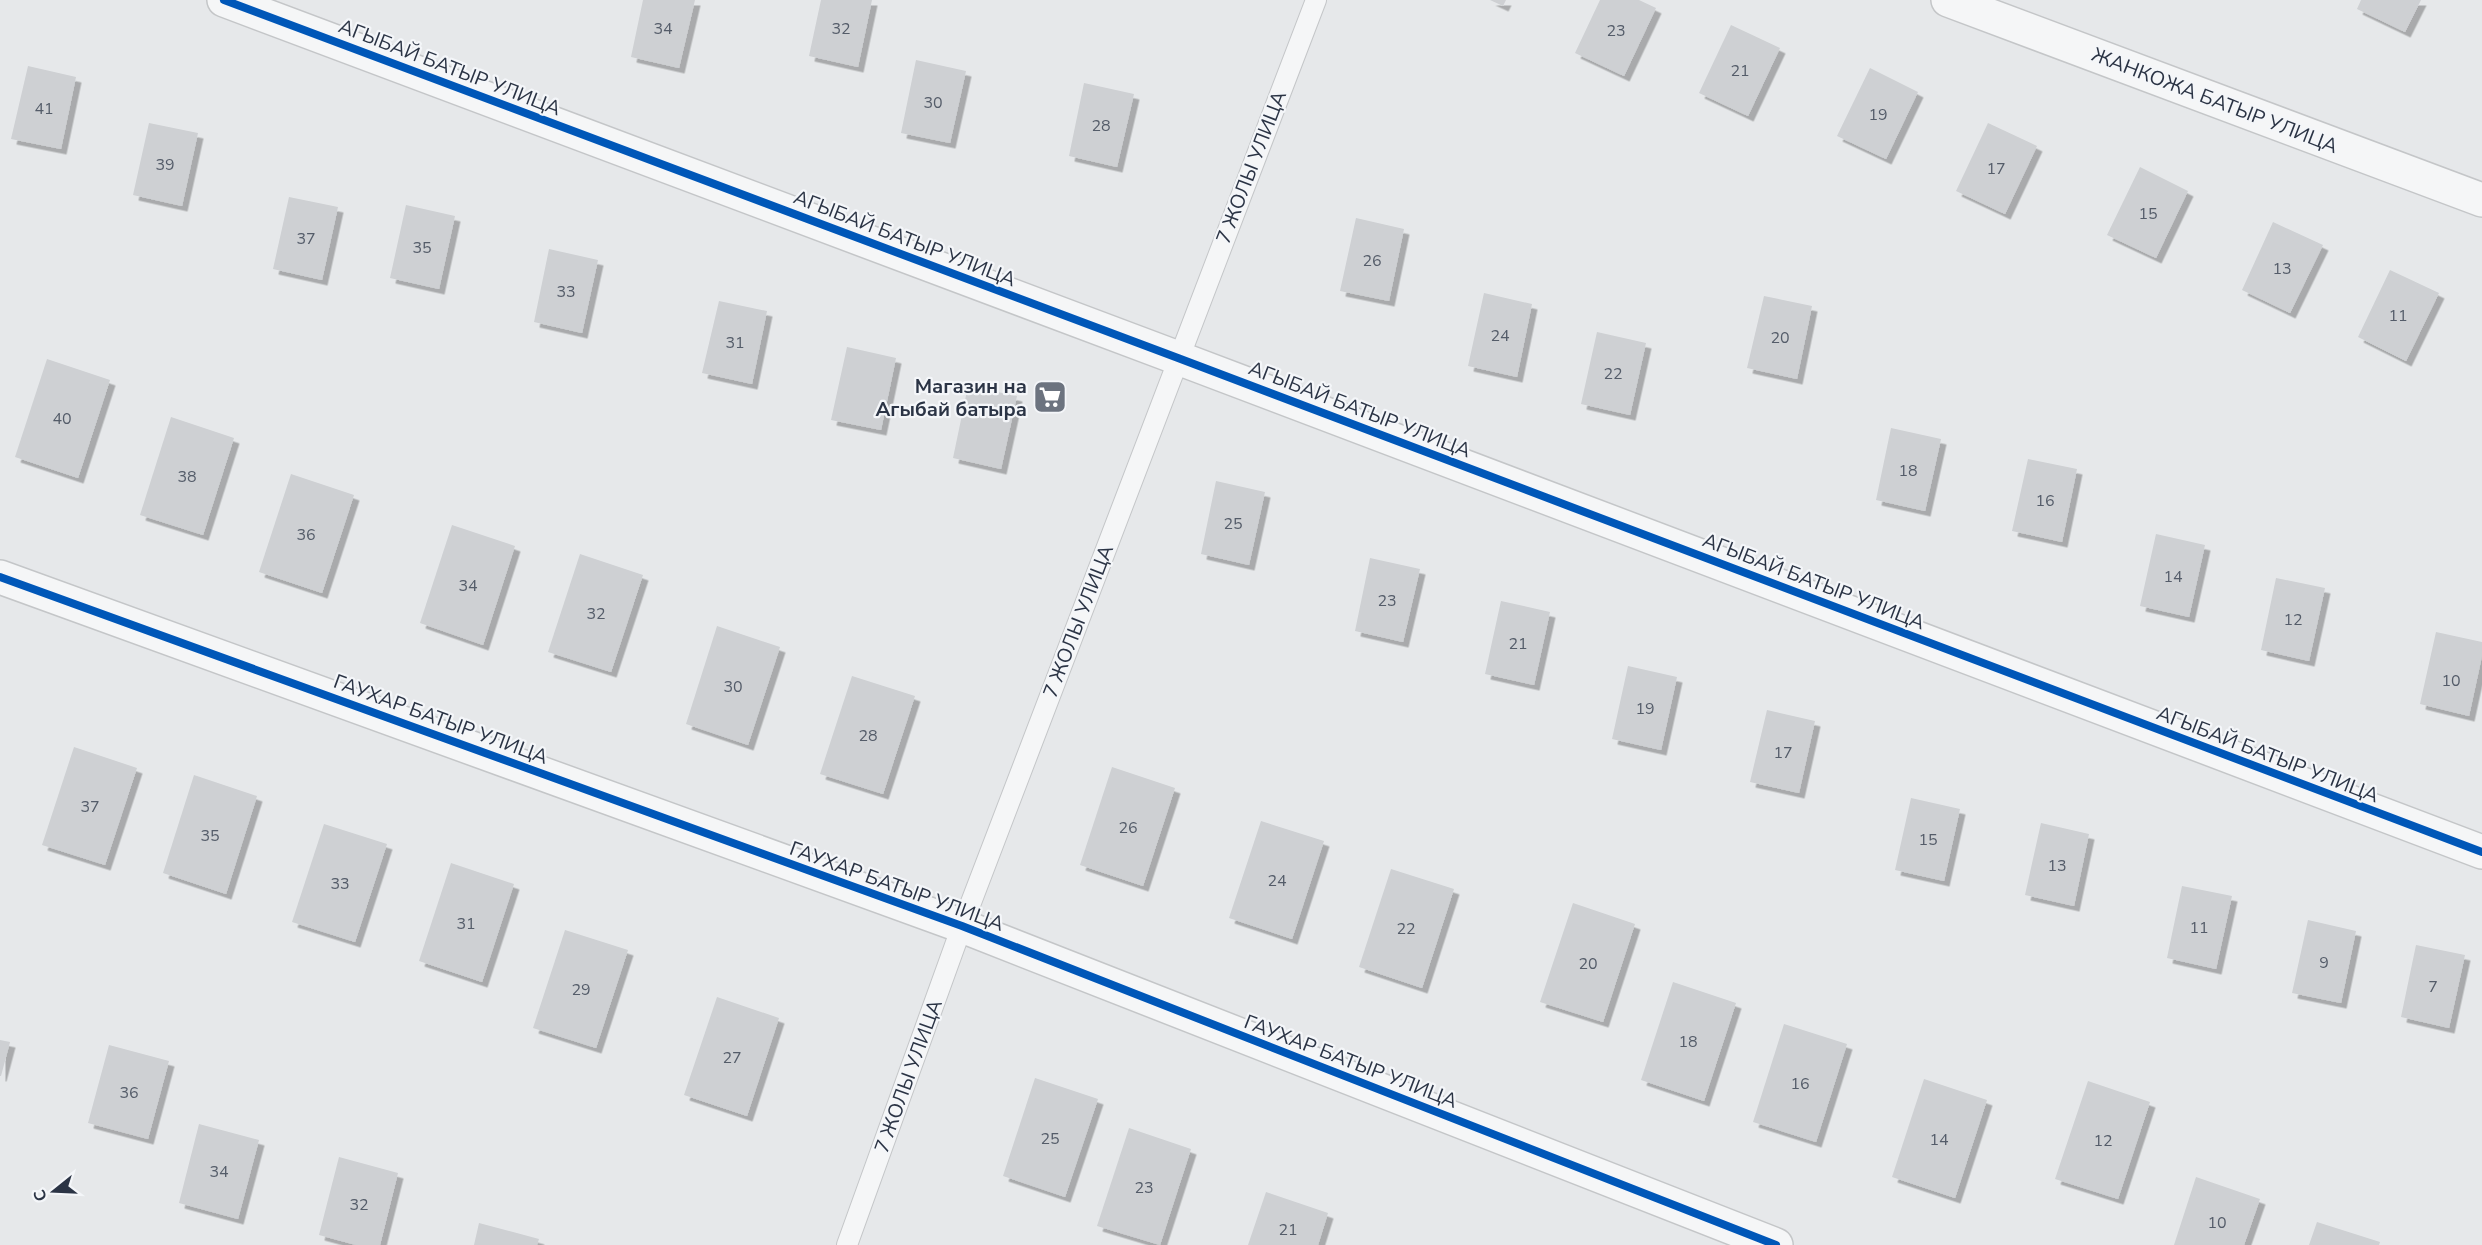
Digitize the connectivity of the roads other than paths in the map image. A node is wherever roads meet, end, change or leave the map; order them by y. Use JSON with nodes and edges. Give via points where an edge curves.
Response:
{"nodes":[{"id":1,"x":224,"y":0,"type":"edge"},
{"id":2,"x":1316,"y":0,"type":"edge"},
{"id":3,"x":1948,"y":0,"type":"edge"},
{"id":4,"x":2482,"y":200,"type":"edge"},
{"id":5,"x":1178,"y":358,"type":"junction"},
{"id":6,"x":0,"y":577,"type":"edge"},
{"id":7,"x":2482,"y":852,"type":"edge"},
{"id":8,"x":962,"y":926,"type":"junction"},
{"id":9,"x":847,"y":1245,"type":"edge"},
{"id":10,"x":1776,"y":1245,"type":"edge"}],
"edges":[{"from":1,"to":5,"type":"street","name":"АГЫБАЙ БАТЫР УЛИЦА"},
{"from":2,"to":5,"type":"lane","name":"7 ЖОЛЫ УЛИЦА"},
{"from":3,"to":4,"type":"street","name":"ЖАНКОЖА БАТЫР УЛИЦА"},
{"from":5,"to":7,"type":"street","name":"АГЫБАЙ БАТЫР УЛИЦА"},
{"from":5,"to":8,"type":"lane","name":"7 ЖОЛЫ УЛИЦА"},
{"from":6,"to":8,"type":"street","name":"ГАУХАР БАТЫР УЛИЦА"},
{"from":8,"to":9,"type":"lane","name":"7 ЖОЛЫ УЛИЦА"},
{"from":8,"to":10,"type":"street","name":"ГАУХАР БАТЫР УЛИЦА"}]}
